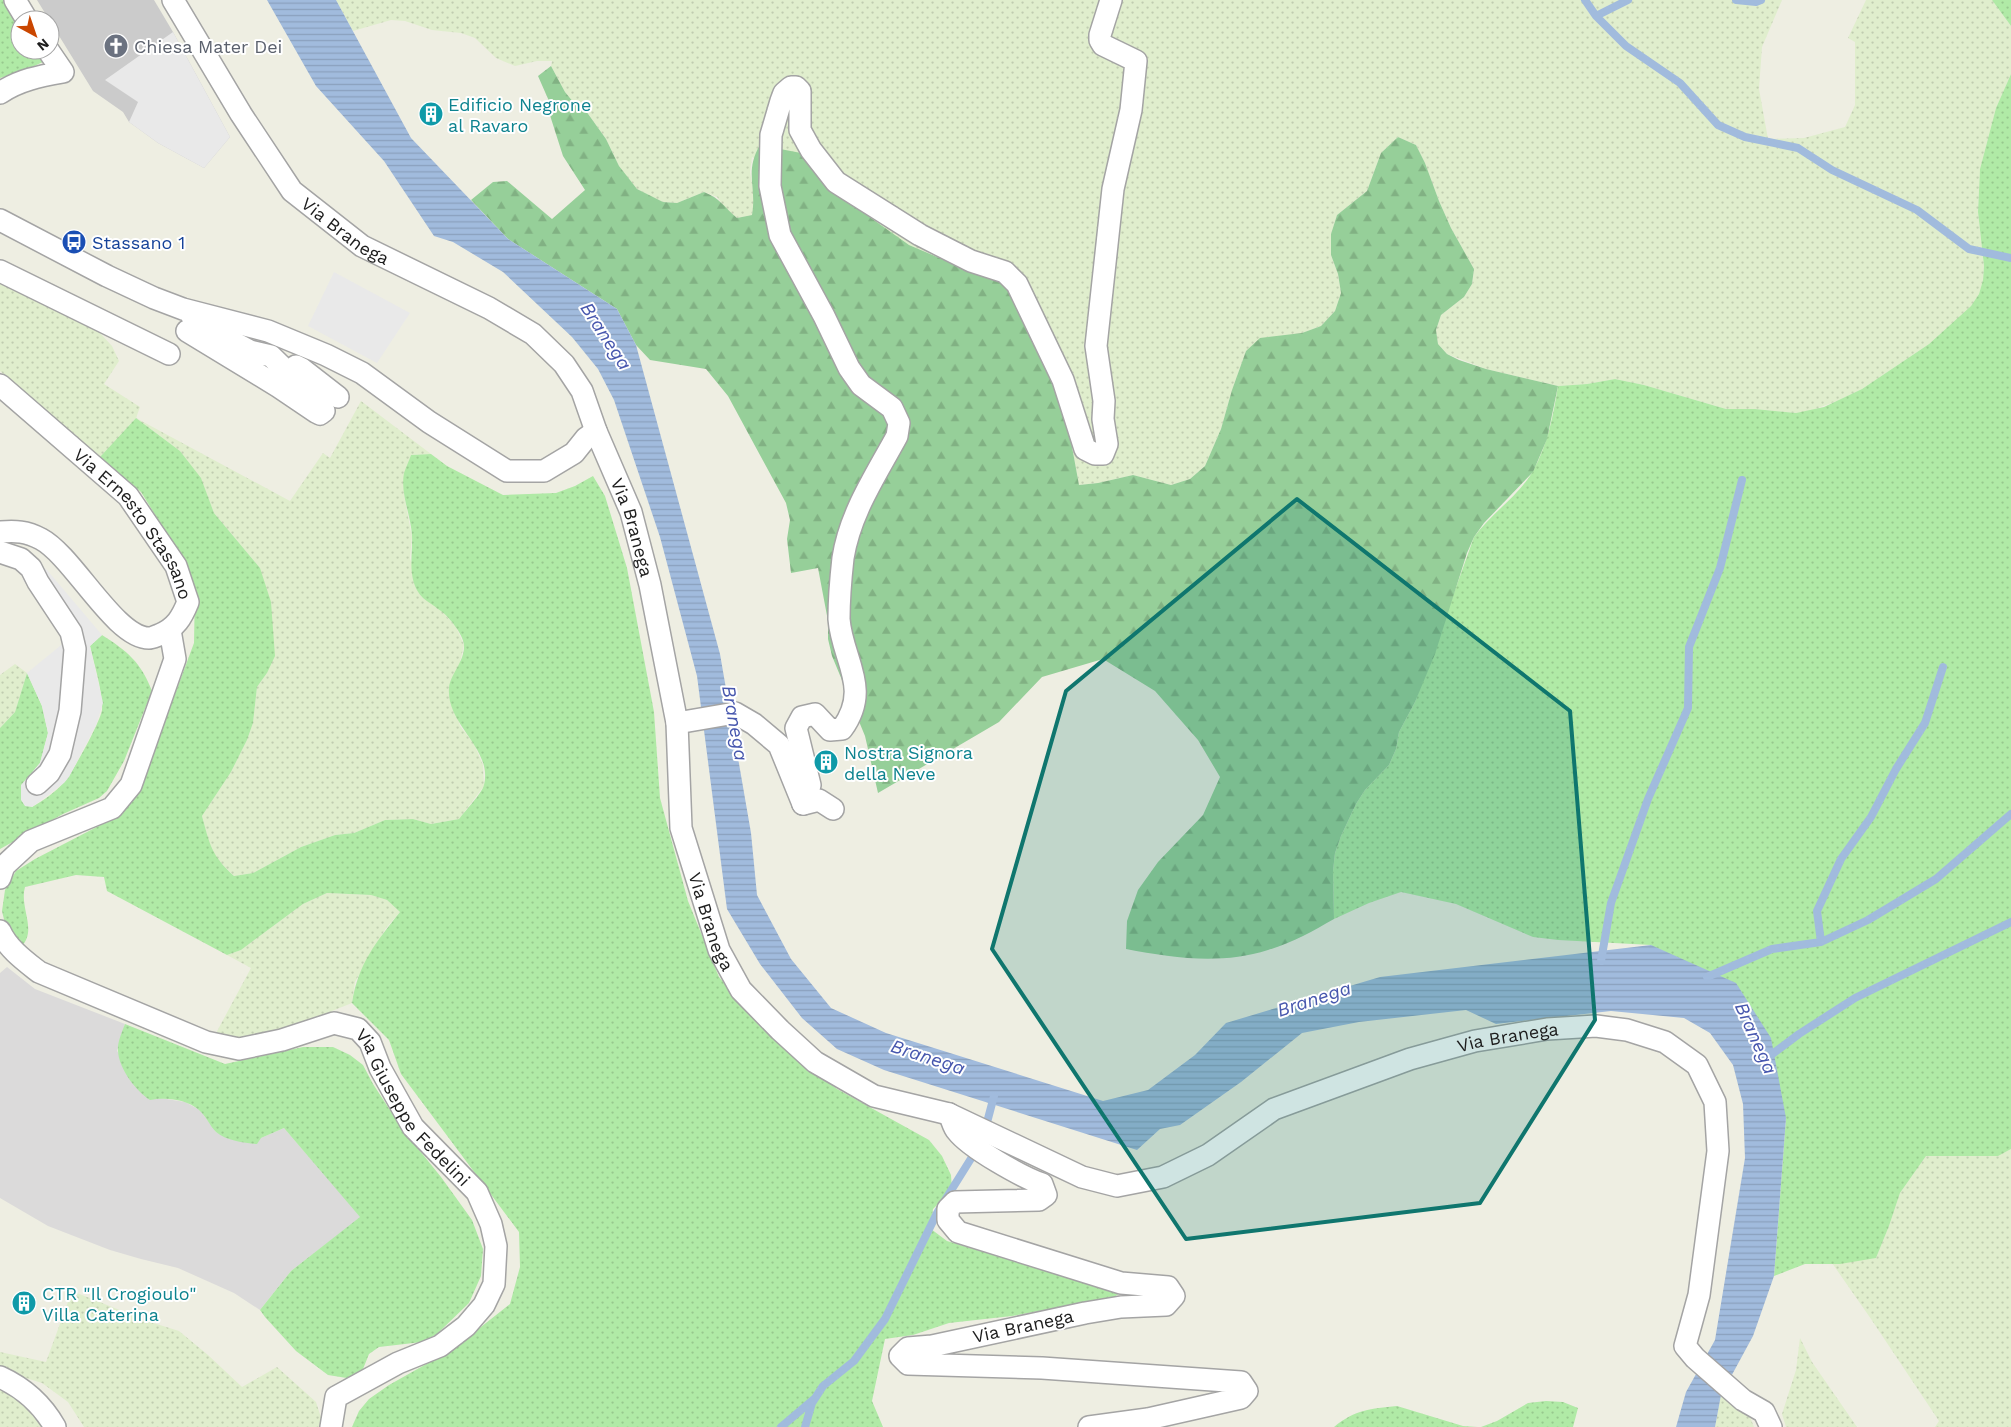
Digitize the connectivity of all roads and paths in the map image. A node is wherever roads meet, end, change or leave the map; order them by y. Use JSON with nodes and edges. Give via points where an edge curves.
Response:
{"nodes":[{"id":1,"x":173,"y":0,"type":"edge"},
{"id":2,"x":1111,"y":0,"type":"edge"},
{"id":3,"x":55,"y":60,"type":"edge"},
{"id":4,"x":0,"y":93,"type":"edge"},
{"id":5,"x":0,"y":220,"type":"edge"},
{"id":6,"x":24,"y":233,"type":"junction"},
{"id":7,"x":0,"y":237,"type":"edge"},
{"id":8,"x":0,"y":271,"type":"edge"},
{"id":9,"x":183,"y":308,"type":"junction"},
{"id":10,"x":187,"y":331,"type":"dead end"},
{"id":11,"x":169,"y":354,"type":"dead end"},
{"id":12,"x":271,"y":356,"type":"junction"},
{"id":13,"x":0,"y":385,"type":"edge"},
{"id":14,"x":338,"y":397,"type":"dead end"},
{"id":15,"x":596,"y":431,"type":"junction"},
{"id":16,"x":0,"y":532,"type":"edge"},
{"id":17,"x":0,"y":552,"type":"edge"},
{"id":18,"x":170,"y":630,"type":"junction"},
{"id":19,"x":685,"y":722,"type":"junction"},
{"id":20,"x":37,"y":784,"type":"dead end"},
{"id":21,"x":803,"y":804,"type":"junction"},
{"id":22,"x":833,"y":809,"type":"dead end"},
{"id":23,"x":0,"y":878,"type":"edge"},
{"id":24,"x":0,"y":931,"type":"edge"},
{"id":25,"x":949,"y":1114,"type":"junction"},
{"id":26,"x":0,"y":1377,"type":"edge"},
{"id":27,"x":55,"y":1427,"type":"edge"},
{"id":28,"x":331,"y":1427,"type":"edge"},
{"id":29,"x":1089,"y":1427,"type":"edge"},
{"id":30,"x":1770,"y":1427,"type":"edge"}],
"edges":[{"from":1,"to":15,"type":"street","name":"Via Branega","via":[[241,114],[292,191],[362,246],[490,308],[533,334],[573,377]]},
{"from":2,"to":21,"type":"street","via":[[1100,40],[1103,45],[1136,61],[1131,110],[1113,188],[1096,346],[1107,444],[1103,454],[1094,454],[1086,449],[1063,380],[1017,284],[1005,272],[971,261],[920,235],[836,182],[800,130],[800,91],[791,87],[784,93],[771,136],[770,186],[780,235],[849,368],[862,385],[892,408],[899,422],[897,436],[852,520],[843,558],[840,620],[856,691],[851,713],[842,729],[830,730],[815,714],[802,717],[796,728],[810,785]]},
{"from":3,"to":4,"type":"street","via":[[63,72],[34,77],[13,84]]},
{"from":5,"to":6,"type":"street"},
{"from":6,"to":7,"type":"street","via":[[11,240]]},
{"from":6,"to":9,"type":"street","via":[[107,276]]},
{"from":8,"to":11,"type":"street"},
{"from":9,"to":12,"type":"street","via":[[204,327],[250,351]]},
{"from":9,"to":15,"type":"street","via":[[268,331],[333,359],[362,374],[429,422],[507,471],[544,471],[574,453]]},
{"from":10,"to":12,"type":"street","via":[[316,412],[324,411]]},
{"from":12,"to":14,"type":"street","via":[[302,369]]},
{"from":13,"to":18,"type":"street","name":"Via Ernesto Stassano","via":[[128,496],[176,566],[188,602],[181,618]]},
{"from":15,"to":19,"type":"street","name":"Via Branega","via":[[631,512]]},
{"from":16,"to":18,"type":"street","name":"Via Ernesto Stassano","via":[[19,531],[42,539],[68,562],[116,620],[138,635],[150,639]]},
{"from":17,"to":20,"type":"street","via":[[21,559],[31,568],[71,632],[75,649],[70,711],[60,754],[49,773]]},
{"from":18,"to":23,"type":"street","via":[[175,659],[131,785],[112,808],[31,841],[4,866]]},
{"from":19,"to":21,"type":"street","via":[[736,713],[754,724],[779,745]]},
{"from":19,"to":25,"type":"street","name":"Via Branega","via":[[681,828],[719,950],[741,990],[815,1062],[874,1096]]},
{"from":21,"to":22,"type":"street","via":[[819,800]]},
{"from":24,"to":28,"type":"street","name":"Via Giuseppe Fedelini","via":[[17,954],[40,972],[206,1042],[239,1049],[282,1040],[334,1023],[358,1029],[370,1042],[380,1068],[413,1127],[477,1192],[491,1224],[496,1246],[494,1284],[484,1305],[466,1326],[440,1346],[398,1362],[336,1397]]},
{"from":25,"to":29,"type":"street","name":"Via Branega","via":[[956,1130],[970,1144],[1042,1184],[1046,1195],[1039,1200],[955,1202],[948,1209],[948,1220],[958,1232],[1121,1283],[1168,1287],[1174,1296],[1166,1305],[1094,1311],[932,1346],[908,1348],[900,1356],[908,1364],[1042,1368],[1241,1382],[1247,1391],[1241,1398],[1148,1419]]},
{"from":25,"to":30,"type":"street","name":"Via Branega","via":[[1082,1177],[1117,1186],[1163,1178],[1208,1155],[1274,1109],[1410,1059],[1475,1041],[1548,1029],[1596,1026],[1627,1030],[1664,1042],[1698,1065],[1715,1102],[1718,1151],[1699,1295],[1685,1346],[1743,1400],[1764,1412]]},
{"from":26,"to":27,"type":"street","via":[[35,1399]]}]}
